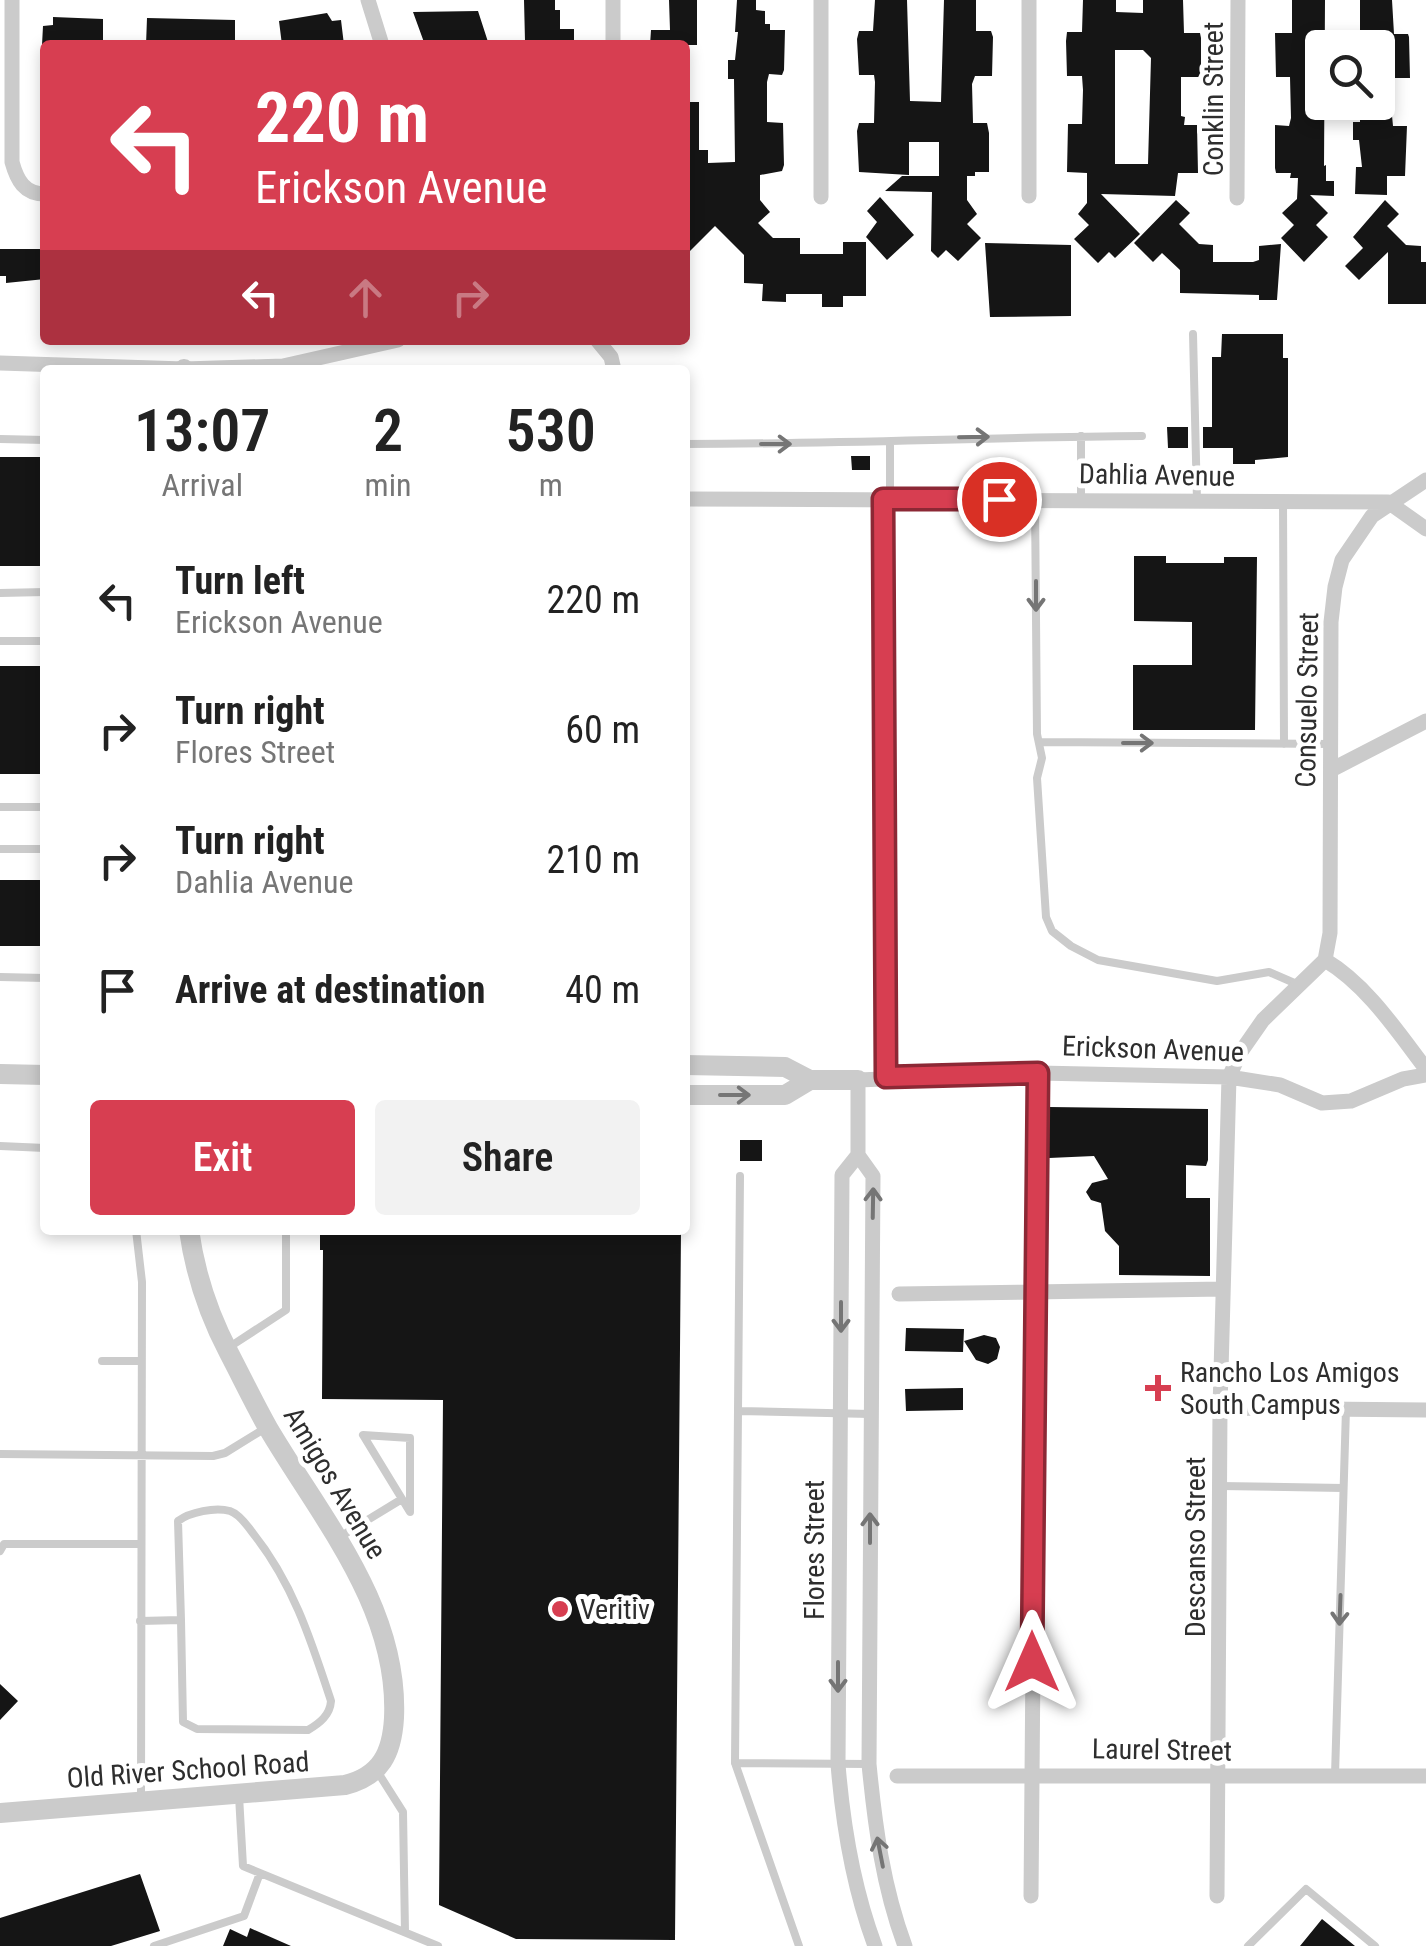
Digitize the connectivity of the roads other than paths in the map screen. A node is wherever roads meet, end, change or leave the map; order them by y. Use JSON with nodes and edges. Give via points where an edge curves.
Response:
{"nodes":[{"id":1,"x":12,"y":0,"type":"edge"},
{"id":2,"x":368,"y":0,"type":"edge"},
{"id":3,"x":613,"y":0,"type":"edge"},
{"id":4,"x":821,"y":0,"type":"edge"},
{"id":5,"x":1029,"y":0,"type":"edge"},
{"id":6,"x":1238,"y":0,"type":"edge"},
{"id":7,"x":380,"y":40,"type":"edge"},
{"id":8,"x":612,"y":40,"type":"edge"},
{"id":9,"x":40,"y":194,"type":"edge"},
{"id":10,"x":1029,"y":196,"type":"dead end"},
{"id":11,"x":821,"y":197,"type":"dead end"},
{"id":12,"x":1237,"y":198,"type":"dead end"},
{"id":13,"x":1193,"y":334,"type":"dead end"},
{"id":14,"x":376,"y":345,"type":"edge"},
{"id":15,"x":0,"y":363,"type":"edge"},
{"id":16,"x":53,"y":365,"type":"edge"},
{"id":17,"x":287,"y":365,"type":"edge"},
{"id":18,"x":1081,"y":436,"type":"junction"},
{"id":19,"x":1142,"y":436,"type":"dead end"},
{"id":20,"x":0,"y":440,"type":"edge"},
{"id":21,"x":40,"y":440,"type":"edge"},
{"id":22,"x":890,"y":442,"type":"junction"},
{"id":23,"x":690,"y":444,"type":"edge"},
{"id":24,"x":1426,"y":480,"type":"edge"},
{"id":25,"x":886,"y":499,"type":"junction"},
{"id":26,"x":1035,"y":499,"type":"junction"},
{"id":27,"x":1080,"y":499,"type":"junction"},
{"id":28,"x":690,"y":500,"type":"edge"},
{"id":29,"x":1197,"y":501,"type":"junction"},
{"id":30,"x":1283,"y":502,"type":"junction"},
{"id":31,"x":1388,"y":502,"type":"junction"},
{"id":32,"x":1426,"y":529,"type":"edge"},
{"id":33,"x":0,"y":592,"type":"edge"},
{"id":34,"x":40,"y":592,"type":"edge"},
{"id":35,"x":0,"y":641,"type":"edge"},
{"id":36,"x":40,"y":641,"type":"edge"},
{"id":37,"x":1426,"y":721,"type":"edge"},
{"id":38,"x":1040,"y":742,"type":"junction"},
{"id":39,"x":1284,"y":744,"type":"junction"},
{"id":40,"x":1331,"y":744,"type":"junction"},
{"id":41,"x":1330,"y":770,"type":"junction"},
{"id":42,"x":0,"y":807,"type":"edge"},
{"id":43,"x":40,"y":807,"type":"edge"},
{"id":44,"x":0,"y":849,"type":"edge"},
{"id":45,"x":40,"y":849,"type":"edge"},
{"id":46,"x":1325,"y":960,"type":"junction"},
{"id":47,"x":0,"y":978,"type":"edge"},
{"id":48,"x":40,"y":978,"type":"edge"},
{"id":49,"x":1299,"y":985,"type":"junction"},
{"id":50,"x":690,"y":1065,"type":"edge"},
{"id":51,"x":1426,"y":1072,"type":"edge"},
{"id":52,"x":1038,"y":1073,"type":"junction"},
{"id":53,"x":0,"y":1074,"type":"edge"},
{"id":54,"x":40,"y":1075,"type":"edge"},
{"id":55,"x":886,"y":1077,"type":"junction"},
{"id":56,"x":1229,"y":1078,"type":"junction"},
{"id":57,"x":810,"y":1080,"type":"junction"},
{"id":58,"x":858,"y":1080,"type":"junction"},
{"id":59,"x":690,"y":1095,"type":"edge"},
{"id":60,"x":0,"y":1146,"type":"edge"},
{"id":61,"x":40,"y":1148,"type":"edge"},
{"id":62,"x":858,"y":1154,"type":"junction"},
{"id":63,"x":740,"y":1176,"type":"dead end"},
{"id":64,"x":137,"y":1235,"type":"edge"},
{"id":65,"x":189,"y":1235,"type":"edge"},
{"id":66,"x":286,"y":1235,"type":"edge"},
{"id":67,"x":1223,"y":1289,"type":"junction"},
{"id":68,"x":1034,"y":1291,"type":"junction"},
{"id":69,"x":899,"y":1294,"type":"dead end"},
{"id":70,"x":227,"y":1349,"type":"junction"},
{"id":71,"x":102,"y":1361,"type":"dead end"},
{"id":72,"x":141,"y":1361,"type":"junction"},
{"id":73,"x":1220,"y":1408,"type":"junction"},
{"id":74,"x":1346,"y":1409,"type":"junction"},
{"id":75,"x":1426,"y":1410,"type":"edge"},
{"id":76,"x":738,"y":1411,"type":"junction"},
{"id":77,"x":840,"y":1413,"type":"junction"},
{"id":78,"x":870,"y":1414,"type":"junction"},
{"id":79,"x":268,"y":1426,"type":"junction"},
{"id":80,"x":0,"y":1454,"type":"edge"},
{"id":81,"x":140,"y":1455,"type":"junction"},
{"id":82,"x":1220,"y":1486,"type":"junction"},
{"id":83,"x":1343,"y":1488,"type":"junction"},
{"id":84,"x":402,"y":1499,"type":"junction"},
{"id":85,"x":338,"y":1538,"type":"junction"},
{"id":86,"x":140,"y":1544,"type":"junction"},
{"id":87,"x":0,"y":1550,"type":"edge"},
{"id":88,"x":140,"y":1620,"type":"junction"},
{"id":89,"x":180,"y":1620,"type":"junction"},
{"id":90,"x":735,"y":1764,"type":"junction"},
{"id":91,"x":838,"y":1764,"type":"junction"},
{"id":92,"x":869,"y":1764,"type":"junction"},
{"id":93,"x":377,"y":1771,"type":"junction"},
{"id":94,"x":1032,"y":1773,"type":"junction"},
{"id":95,"x":897,"y":1776,"type":"dead end"},
{"id":96,"x":1220,"y":1776,"type":"junction"},
{"id":97,"x":1335,"y":1776,"type":"junction"},
{"id":98,"x":1426,"y":1776,"type":"edge"},
{"id":99,"x":239,"y":1792,"type":"junction"},
{"id":100,"x":142,"y":1800,"type":"junction"},
{"id":101,"x":0,"y":1813,"type":"edge"},
{"id":102,"x":260,"y":1874,"type":"junction"},
{"id":103,"x":1031,"y":1896,"type":"dead end"},
{"id":104,"x":1218,"y":1896,"type":"dead end"},
{"id":105,"x":405,"y":1932,"type":"junction"},
{"id":106,"x":154,"y":1946,"type":"edge"},
{"id":107,"x":438,"y":1946,"type":"edge"},
{"id":108,"x":799,"y":1946,"type":"edge"},
{"id":109,"x":875,"y":1946,"type":"edge"},
{"id":110,"x":905,"y":1946,"type":"edge"},
{"id":111,"x":1248,"y":1946,"type":"edge"},
{"id":112,"x":1375,"y":1946,"type":"edge"}],
"edges":[{"from":1,"to":9,"type":"street","via":[[12,162],[19,183]]},
{"from":2,"to":7,"type":"street"},
{"from":3,"to":8,"type":"street"},
{"from":4,"to":11,"type":"street"},
{"from":5,"to":10,"type":"street"},
{"from":6,"to":12,"type":"street","name":"Conklin Street"},
{"from":13,"to":29,"type":"lane"},
{"from":14,"to":17,"type":"street"},
{"from":15,"to":16,"type":"street"},
{"from":18,"to":19,"type":"lane"},
{"from":22,"to":18,"type":"lane","one_way":true},
{"from":18,"to":27,"type":"lane"},
{"from":20,"to":21,"type":"lane"},
{"from":23,"to":22,"type":"lane","one_way":true},
{"from":22,"to":25,"type":"lane"},
{"from":24,"to":31,"type":"street","name":"Consuelo Street"},
{"from":25,"to":26,"type":"street","name":"Dahlia Avenue"},
{"from":25,"to":28,"type":"street","name":"Dahlia Avenue"},
{"from":25,"to":55,"type":"street"},
{"from":26,"to":27,"type":"street","name":"Dahlia Avenue"},
{"from":26,"to":38,"type":"lane","one_way":true},
{"from":27,"to":29,"type":"street","name":"Dahlia Avenue"},
{"from":29,"to":30,"type":"street","name":"Dahlia Avenue"},
{"from":30,"to":31,"type":"street","name":"Dahlia Avenue"},
{"from":30,"to":39,"type":"lane"},
{"from":31,"to":32,"type":"street"},
{"from":31,"to":40,"type":"street","name":"Consuelo Street","via":[[1356,536],[1335,587]]},
{"from":33,"to":34,"type":"lane"},
{"from":35,"to":36,"type":"lane"},
{"from":37,"to":41,"type":"street"},
{"from":38,"to":39,"type":"lane","one_way":true},
{"from":38,"to":49,"type":"lane","via":[[1036,778],[1052,930],[1098,960],[1217,981],[1268,972]]},
{"from":39,"to":40,"type":"lane"},
{"from":40,"to":41,"type":"street","name":"Consuelo Street"},
{"from":41,"to":46,"type":"street","name":"Consuelo Street"},
{"from":42,"to":43,"type":"lane"},
{"from":44,"to":45,"type":"lane"},
{"from":46,"to":49,"type":"street"},
{"from":46,"to":51,"type":"street","via":[[1365,994]]},
{"from":47,"to":48,"type":"lane"},
{"from":49,"to":56,"type":"street","via":[[1263,1020]]},
{"from":50,"to":57,"type":"street","name":"Erickson Avenue","via":[[785,1066]]},
{"from":51,"to":56,"type":"street","name":"Erickson Avenue","via":[[1351,1101],[1322,1103],[1280,1085]]},
{"from":52,"to":55,"type":"street","name":"Erickson Avenue"},
{"from":52,"to":56,"type":"street","name":"Erickson Avenue"},
{"from":52,"to":68,"type":"street"},
{"from":53,"to":54,"type":"street"},
{"from":55,"to":58,"type":"street","name":"Erickson Avenue"},
{"from":56,"to":67,"type":"street","name":"Descanso Street"},
{"from":57,"to":58,"type":"street","name":"Erickson Avenue"},
{"from":59,"to":57,"type":"street","name":"Erickson Avenue","one_way":true,"via":[[785,1095]]},
{"from":58,"to":62,"type":"street","name":"Flores Street"},
{"from":60,"to":61,"type":"lane"},
{"from":62,"to":77,"type":"street","name":"Flores Street","one_way":true,"via":[[842,1175]]},
{"from":78,"to":62,"type":"street","name":"Flores Street","one_way":true,"via":[[873,1176]]},
{"from":63,"to":76,"type":"lane"},
{"from":64,"to":72,"type":"lane"},
{"from":65,"to":70,"type":"street","name":"Amigos Avenue"},
{"from":66,"to":70,"type":"lane","via":[[286,1310]]},
{"from":67,"to":68,"type":"street"},
{"from":67,"to":73,"type":"street","name":"Descanso Street"},
{"from":68,"to":69,"type":"street"},
{"from":68,"to":94,"type":"street"},
{"from":70,"to":79,"type":"street","name":"Amigos Avenue"},
{"from":71,"to":72,"type":"lane"},
{"from":72,"to":81,"type":"lane"},
{"from":73,"to":74,"type":"street"},
{"from":73,"to":82,"type":"street","name":"Descanso Street"},
{"from":74,"to":75,"type":"street"},
{"from":74,"to":83,"type":"lane"},
{"from":76,"to":77,"type":"lane"},
{"from":76,"to":90,"type":"lane"},
{"from":77,"to":78,"type":"lane"},
{"from":77,"to":91,"type":"street","name":"Flores Street","one_way":true},
{"from":92,"to":78,"type":"street","name":"Flores Street","one_way":true},
{"from":79,"to":81,"type":"lane","via":[[226,1453]]},
{"from":79,"to":85,"type":"street","name":"Amigos Avenue"},
{"from":80,"to":81,"type":"lane"},
{"from":81,"to":86,"type":"lane"},
{"from":82,"to":83,"type":"lane"},
{"from":82,"to":96,"type":"street","name":"Descanso Street"},
{"from":83,"to":97,"type":"lane","one_way":true},
{"from":84,"to":84,"type":"lane","via":[[410,1512],[410,1438],[363,1435]]},
{"from":84,"to":85,"type":"lane"},
{"from":85,"to":93,"type":"street","name":"Amigos Avenue","via":[[375,1610],[388,1656],[393,1734]]},
{"from":86,"to":87,"type":"lane","via":[[4,1544]]},
{"from":86,"to":88,"type":"lane"},
{"from":88,"to":89,"type":"lane"},
{"from":88,"to":100,"type":"lane"},
{"from":89,"to":89,"type":"lane","via":[[183,1722],[197,1728],[308,1730],[330,1709],[296,1601],[260,1542],[230,1511],[190,1513],[178,1521]]},
{"from":90,"to":91,"type":"lane"},
{"from":90,"to":108,"type":"lane"},
{"from":91,"to":92,"type":"lane"},
{"from":91,"to":109,"type":"street","name":"Flores Street","via":[[854,1880]]},
{"from":110,"to":92,"type":"street","name":"Flores Street","one_way":true,"via":[[886,1888]]},
{"from":93,"to":99,"type":"street","name":"Old River School Road","via":[[346,1785]]},
{"from":93,"to":105,"type":"lane","via":[[404,1812]]},
{"from":94,"to":95,"type":"street","name":"Laurel Street"},
{"from":94,"to":96,"type":"street","name":"Laurel Street"},
{"from":94,"to":103,"type":"street"},
{"from":96,"to":97,"type":"street","name":"Laurel Street"},
{"from":96,"to":104,"type":"street","name":"Descanso Street"},
{"from":97,"to":98,"type":"street","name":"Laurel Street"},
{"from":99,"to":100,"type":"street","name":"Old River School Road"},
{"from":99,"to":102,"type":"lane","via":[[242,1866]]},
{"from":100,"to":101,"type":"street","name":"Old River School Road"},
{"from":102,"to":105,"type":"lane"},
{"from":102,"to":106,"type":"lane","via":[[244,1916]]},
{"from":105,"to":107,"type":"lane"},
{"from":111,"to":112,"type":"lane","via":[[1306,1889]]}]}
